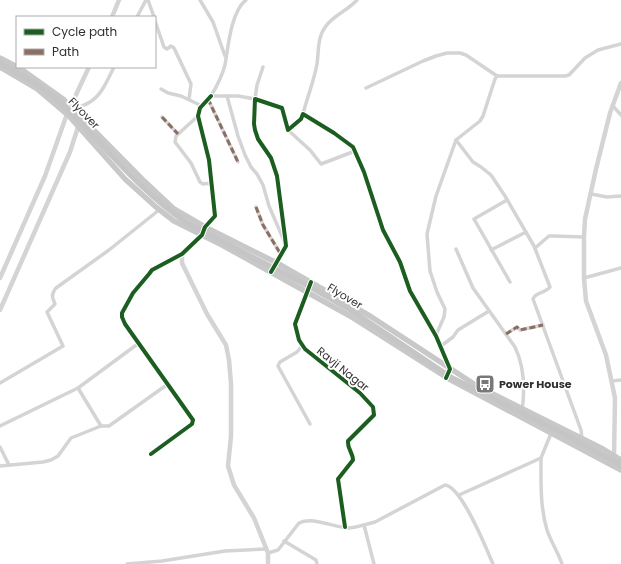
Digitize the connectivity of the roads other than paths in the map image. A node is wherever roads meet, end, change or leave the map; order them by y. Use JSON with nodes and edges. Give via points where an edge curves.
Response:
{"nodes":[{"id":1,"x":120,"y":0,"type":"edge"},
{"id":2,"x":147,"y":0,"type":"edge"},
{"id":3,"x":200,"y":0,"type":"edge"},
{"id":4,"x":357,"y":0,"type":"edge"},
{"id":5,"x":243,"y":1,"type":"edge"},
{"id":6,"x":112,"y":16,"type":"edge"},
{"id":7,"x":138,"y":16,"type":"edge"},
{"id":8,"x":154,"y":16,"type":"edge"},
{"id":9,"x":156,"y":24,"type":"edge"},
{"id":10,"x":621,"y":44,"type":"edge"},
{"id":11,"x":226,"y":57,"type":"junction"},
{"id":12,"x":0,"y":58,"type":"edge"},
{"id":13,"x":0,"y":63,"type":"edge"},
{"id":14,"x":0,"y":67,"type":"edge"},
{"id":15,"x":263,"y":67,"type":"dead end"},
{"id":16,"x":16,"y":68,"type":"edge"},
{"id":17,"x":16,"y":68,"type":"edge"},
{"id":18,"x":89,"y":68,"type":"edge"},
{"id":19,"x":113,"y":68,"type":"edge"},
{"id":20,"x":497,"y":76,"type":"junction"},
{"id":21,"x":620,"y":86,"type":"edge"},
{"id":22,"x":366,"y":88,"type":"dead end"},
{"id":23,"x":161,"y":89,"type":"dead end"},
{"id":24,"x":227,"y":96,"type":"junction"},
{"id":25,"x":209,"y":98,"type":"junction"},
{"id":26,"x":189,"y":99,"type":"junction"},
{"id":27,"x":255,"y":99,"type":"junction"},
{"id":28,"x":202,"y":106,"type":"junction"},
{"id":29,"x":613,"y":106,"type":"junction"},
{"id":30,"x":73,"y":109,"type":"junction"},
{"id":31,"x":303,"y":114,"type":"junction"},
{"id":32,"x":68,"y":115,"type":"junction"},
{"id":33,"x":621,"y":115,"type":"edge"},
{"id":34,"x":198,"y":116,"type":"junction"},
{"id":35,"x":162,"y":117,"type":"dead end"},
{"id":36,"x":78,"y":127,"type":"junction"},
{"id":37,"x":288,"y":130,"type":"junction"},
{"id":38,"x":178,"y":134,"type":"junction"},
{"id":39,"x":456,"y":140,"type":"junction"},
{"id":40,"x":355,"y":151,"type":"junction"},
{"id":41,"x":238,"y":162,"type":"dead end"},
{"id":42,"x":212,"y":183,"type":"junction"},
{"id":43,"x":591,"y":194,"type":"junction"},
{"id":44,"x":621,"y":196,"type":"edge"},
{"id":45,"x":507,"y":200,"type":"junction"},
{"id":46,"x":256,"y":206,"type":"dead end"},
{"id":47,"x":159,"y":210,"type":"junction"},
{"id":48,"x":205,"y":227,"type":"junction"},
{"id":49,"x":526,"y":232,"type":"junction"},
{"id":50,"x":202,"y":235,"type":"junction"},
{"id":51,"x":584,"y":237,"type":"junction"},
{"id":52,"x":286,"y":246,"type":"junction"},
{"id":53,"x":535,"y":248,"type":"junction"},
{"id":54,"x":456,"y":249,"type":"dead end"},
{"id":55,"x":492,"y":250,"type":"junction"},
{"id":56,"x":280,"y":253,"type":"junction"},
{"id":57,"x":182,"y":254,"type":"junction"},
{"id":58,"x":275,"y":262,"type":"junction"},
{"id":59,"x":621,"y":268,"type":"edge"},
{"id":60,"x":271,"y":272,"type":"junction"},
{"id":61,"x":0,"y":278,"type":"edge"},
{"id":62,"x":584,"y":278,"type":"junction"},
{"id":63,"x":311,"y":282,"type":"junction"},
{"id":64,"x":510,"y":282,"type":"dead end"},
{"id":65,"x":307,"y":292,"type":"junction"},
{"id":66,"x":0,"y":310,"type":"edge"},
{"id":67,"x":489,"y":311,"type":"junction"},
{"id":68,"x":543,"y":326,"type":"junction"},
{"id":69,"x":506,"y":334,"type":"junction"},
{"id":70,"x":436,"y":335,"type":"junction"},
{"id":71,"x":139,"y":343,"type":"junction"},
{"id":72,"x":302,"y":346,"type":"junction"},
{"id":73,"x":441,"y":346,"type":"junction"},
{"id":74,"x":450,"y":369,"type":"junction"},
{"id":75,"x":446,"y":378,"type":"junction"},
{"id":76,"x":621,"y":380,"type":"edge"},
{"id":77,"x":612,"y":381,"type":"junction"},
{"id":78,"x":0,"y":383,"type":"edge"},
{"id":79,"x":168,"y":384,"type":"junction"},
{"id":80,"x":78,"y":388,"type":"junction"},
{"id":81,"x":523,"y":408,"type":"junction"},
{"id":82,"x":521,"y":418,"type":"junction"},
{"id":83,"x":310,"y":424,"type":"dead end"},
{"id":84,"x":555,"y":425,"type":"junction"},
{"id":85,"x":0,"y":426,"type":"edge"},
{"id":86,"x":101,"y":426,"type":"junction"},
{"id":87,"x":551,"y":433,"type":"junction"},
{"id":88,"x":582,"y":439,"type":"junction"},
{"id":89,"x":0,"y":447,"type":"edge"},
{"id":90,"x":580,"y":449,"type":"junction"},
{"id":91,"x":151,"y":454,"type":"dead end"},
{"id":92,"x":614,"y":456,"type":"junction"},
{"id":93,"x":541,"y":458,"type":"junction"},
{"id":94,"x":621,"y":460,"type":"edge"},
{"id":95,"x":9,"y":465,"type":"junction"},
{"id":96,"x":621,"y":465,"type":"edge"},
{"id":97,"x":0,"y":466,"type":"edge"},
{"id":98,"x":614,"y":466,"type":"junction"},
{"id":99,"x":621,"y":470,"type":"edge"},
{"id":100,"x":459,"y":495,"type":"junction"},
{"id":101,"x":364,"y":525,"type":"junction"},
{"id":102,"x":345,"y":527,"type":"junction"},
{"id":103,"x":284,"y":541,"type":"junction"},
{"id":104,"x":267,"y":551,"type":"junction"},
{"id":105,"x":127,"y":564,"type":"edge"},
{"id":106,"x":268,"y":564,"type":"edge"},
{"id":107,"x":317,"y":564,"type":"edge"},
{"id":108,"x":374,"y":564,"type":"edge"},
{"id":109,"x":493,"y":564,"type":"edge"},
{"id":110,"x":562,"y":564,"type":"edge"}],
"edges":[{"from":1,"to":6,"type":"street"},
{"from":2,"to":7,"type":"street"},
{"from":2,"to":8,"type":"street"},
{"from":3,"to":11,"type":"street","via":[[213,22]]},
{"from":4,"to":31,"type":"street","via":[[327,24],[321,35],[317,64]]},
{"from":5,"to":11,"type":"street","via":[[231,29]]},
{"from":9,"to":26,"type":"street","via":[[164,47],[174,48],[191,84]]},
{"from":10,"to":20,"type":"street","via":[[598,50],[566,76]]},
{"from":11,"to":25,"type":"street","via":[[220,79]]},
{"from":12,"to":16,"type":"main road"},
{"from":13,"to":96,"type":"highway","name":"Flyover","bridge":true,"via":[[38,85],[60,102],[132,178],[187,222],[348,309],[452,378]]},
{"from":14,"to":32,"type":"main road","via":[[36,88]]},
{"from":15,"to":27,"type":"street"},
{"from":17,"to":30,"type":"main road","via":[[41,83]]},
{"from":18,"to":30,"type":"street"},
{"from":19,"to":30,"type":"street","via":[[101,92],[91,102]]},
{"from":20,"to":22,"type":"street","via":[[466,55],[447,53],[423,61]]},
{"from":20,"to":39,"type":"street","via":[[480,122]]},
{"from":21,"to":29,"type":"street"},
{"from":23,"to":26,"type":"street"},
{"from":24,"to":25,"type":"street"},
{"from":24,"to":27,"type":"street"},
{"from":24,"to":52,"type":"street","via":[[245,155],[263,185]]},
{"from":25,"to":28,"type":"street"},
{"from":25,"to":41,"type":"street"},
{"from":26,"to":28,"type":"street"},
{"from":27,"to":37,"type":"street","via":[[282,108]]},
{"from":27,"to":52,"type":"street","via":[[255,130],[271,158],[277,176]]},
{"from":28,"to":34,"type":"street"},
{"from":29,"to":33,"type":"street"},
{"from":29,"to":43,"type":"street"},
{"from":30,"to":32,"type":"street"},
{"from":30,"to":48,"type":"main road","via":[[174,209]]},
{"from":31,"to":37,"type":"street"},
{"from":31,"to":40,"type":"street","via":[[334,133]]},
{"from":32,"to":36,"type":"main road"},
{"from":32,"to":61,"type":"street","via":[[45,176]]},
{"from":34,"to":38,"type":"street"},
{"from":34,"to":42,"type":"street"},
{"from":35,"to":38,"type":"street"},
{"from":36,"to":47,"type":"main road","via":[[125,179]]},
{"from":36,"to":66,"type":"street","via":[[70,152]]},
{"from":37,"to":40,"type":"street","via":[[321,164]]},
{"from":38,"to":42,"type":"street","via":[[174,140],[191,163],[200,182]]},
{"from":39,"to":45,"type":"street","via":[[473,162],[491,175]]},
{"from":39,"to":70,"type":"street","via":[[436,196],[427,234],[430,271],[436,292],[445,309]]},
{"from":40,"to":70,"type":"street","via":[[383,230],[400,262],[410,291]]},
{"from":42,"to":48,"type":"street","via":[[215,216]]},
{"from":43,"to":44,"type":"street"},
{"from":43,"to":51,"type":"street"},
{"from":45,"to":49,"type":"street"},
{"from":45,"to":55,"type":"street","via":[[474,218]]},
{"from":46,"to":56,"type":"street","via":[[263,225]]},
{"from":47,"to":50,"type":"main road"},
{"from":47,"to":78,"type":"street","via":[[56,288],[52,296],[55,304],[47,312],[63,346]]},
{"from":48,"to":50,"type":"street"},
{"from":48,"to":58,"type":"main road"},
{"from":49,"to":53,"type":"street"},
{"from":49,"to":55,"type":"street"},
{"from":50,"to":57,"type":"street"},
{"from":50,"to":60,"type":"main road"},
{"from":51,"to":53,"type":"street","via":[[549,236]]},
{"from":51,"to":62,"type":"street"},
{"from":52,"to":56,"type":"street"},
{"from":53,"to":68,"type":"street","via":[[549,285],[548,289],[535,295],[533,299]]},
{"from":54,"to":67,"type":"street","via":[[473,288]]},
{"from":55,"to":64,"type":"street"},
{"from":56,"to":58,"type":"street"},
{"from":57,"to":71,"type":"street","via":[[152,270],[133,293],[122,312],[123,320]]},
{"from":57,"to":104,"type":"street","via":[[182,263],[207,314],[226,345],[231,384],[228,466],[234,484],[254,518]]},
{"from":58,"to":60,"type":"street"},
{"from":58,"to":63,"type":"main road"},
{"from":59,"to":62,"type":"street"},
{"from":60,"to":65,"type":"main road"},
{"from":62,"to":77,"type":"street","via":[[586,301],[606,355]]},
{"from":63,"to":65,"type":"street","name":"Ravji Nagar"},
{"from":63,"to":74,"type":"main road","via":[[370,316]]},
{"from":65,"to":72,"type":"street","name":"Ravji Nagar","via":[[295,324]]},
{"from":65,"to":75,"type":"main road","via":[[350,316]]},
{"from":67,"to":69,"type":"street"},
{"from":67,"to":73,"type":"street","via":[[458,330]]},
{"from":68,"to":69,"type":"street","via":[[520,330],[517,327]]},
{"from":68,"to":88,"type":"street"},
{"from":69,"to":81,"type":"street","via":[[518,354],[524,384]]},
{"from":70,"to":73,"type":"street"},
{"from":71,"to":79,"type":"street"},
{"from":71,"to":80,"type":"street"},
{"from":72,"to":83,"type":"street","via":[[278,366]]},
{"from":72,"to":102,"type":"street","name":"Ravji Nagar","via":[[360,393],[375,409],[374,415],[348,441],[353,460],[338,479]]},
{"from":73,"to":74,"type":"street"},
{"from":74,"to":75,"type":"street"},
{"from":74,"to":81,"type":"main road","via":[[477,386]]},
{"from":75,"to":82,"type":"main road"},
{"from":76,"to":77,"type":"street"},
{"from":77,"to":92,"type":"street","via":[[615,398]]},
{"from":79,"to":86,"type":"street","via":[[115,422]]},
{"from":79,"to":91,"type":"street","via":[[193,422]]},
{"from":80,"to":85,"type":"street"},
{"from":80,"to":86,"type":"street"},
{"from":81,"to":82,"type":"street"},
{"from":81,"to":84,"type":"main road"},
{"from":82,"to":87,"type":"main road"},
{"from":84,"to":87,"type":"street"},
{"from":84,"to":88,"type":"main road"},
{"from":86,"to":95,"type":"street","via":[[71,438],[58,456],[51,460]]},
{"from":87,"to":90,"type":"main road"},
{"from":87,"to":93,"type":"street"},
{"from":88,"to":90,"type":"street"},
{"from":88,"to":92,"type":"main road"},
{"from":89,"to":95,"type":"street"},
{"from":90,"to":98,"type":"main road"},
{"from":92,"to":94,"type":"main road"},
{"from":92,"to":98,"type":"street"},
{"from":93,"to":100,"type":"street"},
{"from":93,"to":110,"type":"street","via":[[544,518]]},
{"from":95,"to":97,"type":"street"},
{"from":98,"to":99,"type":"main road"},
{"from":100,"to":101,"type":"street","via":[[450,485],[445,484],[375,522]]},
{"from":100,"to":109,"type":"street"},
{"from":101,"to":102,"type":"street"},
{"from":101,"to":108,"type":"street"},
{"from":102,"to":103,"type":"street","via":[[302,521]]},
{"from":103,"to":104,"type":"street","via":[[278,550]]},
{"from":103,"to":107,"type":"street","via":[[316,560]]},
{"from":104,"to":105,"type":"street","via":[[225,551]]},
{"from":104,"to":106,"type":"street"}]}
